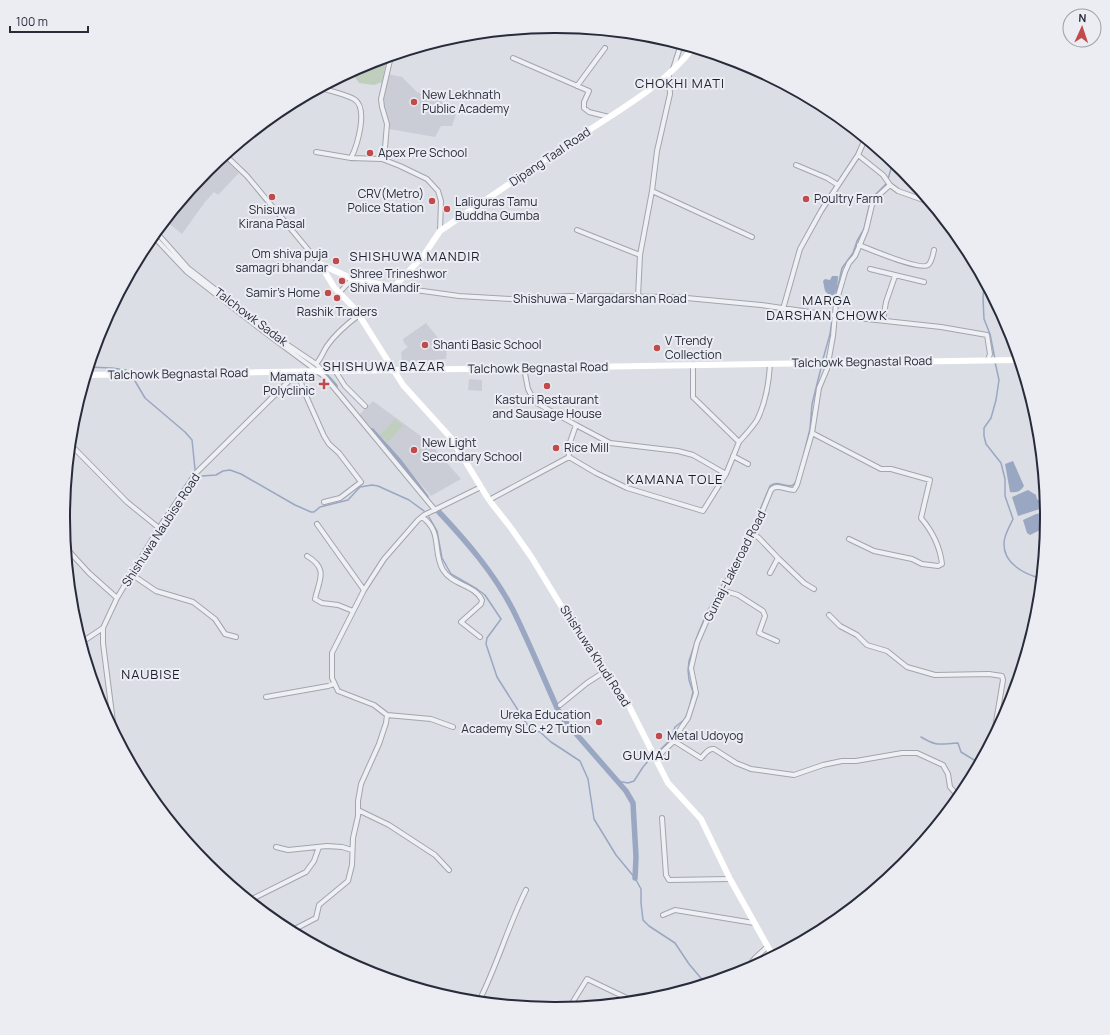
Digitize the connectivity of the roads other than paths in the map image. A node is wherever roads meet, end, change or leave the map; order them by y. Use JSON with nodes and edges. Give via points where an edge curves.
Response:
{"nodes":[{"id":1,"x":605,"y":48,"type":"dead end"},
{"id":2,"x":679,"y":50,"type":"edge"},
{"id":3,"x":690,"y":53,"type":"edge"},
{"id":4,"x":513,"y":58,"type":"dead end"},
{"id":5,"x":389,"y":63,"type":"edge"},
{"id":6,"x":670,"y":73,"type":"junction"},
{"id":7,"x":577,"y":86,"type":"junction"},
{"id":8,"x":327,"y":90,"type":"edge"},
{"id":9,"x":609,"y":117,"type":"junction"},
{"id":10,"x":863,"y":144,"type":"edge"},
{"id":11,"x":316,"y":152,"type":"dead end"},
{"id":12,"x":858,"y":155,"type":"junction"},
{"id":13,"x":351,"y":158,"type":"junction"},
{"id":14,"x":229,"y":159,"type":"edge"},
{"id":15,"x":382,"y":159,"type":"junction"},
{"id":16,"x":796,"y":165,"type":"dead end"},
{"id":17,"x":889,"y":182,"type":"junction"},
{"id":18,"x":838,"y":185,"type":"junction"},
{"id":19,"x":652,"y":191,"type":"junction"},
{"id":20,"x":920,"y":199,"type":"edge"},
{"id":21,"x":577,"y":230,"type":"dead end"},
{"id":22,"x":440,"y":232,"type":"junction"},
{"id":23,"x":160,"y":237,"type":"edge"},
{"id":24,"x":752,"y":237,"type":"dead end"},
{"id":25,"x":157,"y":241,"type":"edge"},
{"id":26,"x":859,"y":245,"type":"junction"},
{"id":27,"x":934,"y":250,"type":"dead end"},
{"id":28,"x":640,"y":255,"type":"junction"},
{"id":29,"x":320,"y":264,"type":"junction"},
{"id":30,"x":870,"y":269,"type":"dead end"},
{"id":31,"x":895,"y":276,"type":"junction"},
{"id":32,"x":352,"y":279,"type":"junction"},
{"id":33,"x":924,"y":282,"type":"dead end"},
{"id":34,"x":394,"y":287,"type":"junction"},
{"id":35,"x":339,"y":293,"type":"junction"},
{"id":36,"x":638,"y":296,"type":"junction"},
{"id":37,"x":783,"y":309,"type":"junction"},
{"id":38,"x":359,"y":316,"type":"junction"},
{"id":39,"x":832,"y":316,"type":"junction"},
{"id":40,"x":883,"y":320,"type":"junction"},
{"id":41,"x":988,"y":360,"type":"junction"},
{"id":42,"x":1013,"y":360,"type":"edge"},
{"id":43,"x":827,"y":362,"type":"junction"},
{"id":44,"x":316,"y":364,"type":"junction"},
{"id":45,"x":770,"y":364,"type":"junction"},
{"id":46,"x":693,"y":365,"type":"junction"},
{"id":47,"x":524,"y":368,"type":"junction"},
{"id":48,"x":394,"y":370,"type":"junction"},
{"id":49,"x":298,"y":372,"type":"junction"},
{"id":50,"x":322,"y":372,"type":"junction"},
{"id":51,"x":336,"y":372,"type":"junction"},
{"id":52,"x":92,"y":375,"type":"edge"},
{"id":53,"x":365,"y":406,"type":"dead end"},
{"id":54,"x":576,"y":425,"type":"junction"},
{"id":55,"x":812,"y":433,"type":"junction"},
{"id":56,"x":739,"y":442,"type":"junction"},
{"id":57,"x":76,"y":450,"type":"edge"},
{"id":58,"x":733,"y":456,"type":"junction"},
{"id":59,"x":569,"y":457,"type":"junction"},
{"id":60,"x":748,"y":464,"type":"dead end"},
{"id":61,"x":726,"y":474,"type":"junction"},
{"id":62,"x":480,"y":487,"type":"junction"},
{"id":63,"x":489,"y":500,"type":"junction"},
{"id":64,"x":324,"y":502,"type":"dead end"},
{"id":65,"x":435,"y":510,"type":"junction"},
{"id":66,"x":422,"y":517,"type":"junction"},
{"id":67,"x":317,"y":524,"type":"dead end"},
{"id":68,"x":159,"y":528,"type":"junction"},
{"id":69,"x":753,"y":534,"type":"junction"},
{"id":70,"x":849,"y":539,"type":"dead end"},
{"id":71,"x":73,"y":555,"type":"edge"},
{"id":72,"x":307,"y":556,"type":"dead end"},
{"id":73,"x":778,"y":558,"type":"junction"},
{"id":74,"x":770,"y":573,"type":"dead end"},
{"id":75,"x":131,"y":574,"type":"junction"},
{"id":76,"x":814,"y":589,"type":"dead end"},
{"id":77,"x":364,"y":590,"type":"junction"},
{"id":78,"x":722,"y":590,"type":"junction"},
{"id":79,"x":117,"y":598,"type":"junction"},
{"id":80,"x":354,"y":611,"type":"junction"},
{"id":81,"x":829,"y":615,"type":"dead end"},
{"id":82,"x":103,"y":628,"type":"junction"},
{"id":83,"x":236,"y":637,"type":"dead end"},
{"id":84,"x":480,"y":637,"type":"dead end"},
{"id":85,"x":86,"y":639,"type":"edge"},
{"id":86,"x":777,"y":641,"type":"dead end"},
{"id":87,"x":604,"y":672,"type":"junction"},
{"id":88,"x":334,"y":684,"type":"junction"},
{"id":89,"x":266,"y":697,"type":"dead end"},
{"id":90,"x":560,"y":705,"type":"dead end"},
{"id":91,"x":112,"y":714,"type":"edge"},
{"id":92,"x":387,"y":714,"type":"junction"},
{"id":93,"x":997,"y":717,"type":"edge"},
{"id":94,"x":452,"y":727,"type":"dead end"},
{"id":95,"x":674,"y":741,"type":"junction"},
{"id":96,"x":655,"y":759,"type":"junction"},
{"id":97,"x":954,"y":792,"type":"edge"},
{"id":98,"x":358,"y":810,"type":"junction"},
{"id":99,"x":662,"y":818,"type":"dead end"},
{"id":100,"x":276,"y":847,"type":"dead end"},
{"id":101,"x":319,"y":847,"type":"junction"},
{"id":102,"x":352,"y":850,"type":"junction"},
{"id":103,"x":449,"y":870,"type":"dead end"},
{"id":104,"x":730,"y":880,"type":"junction"},
{"id":105,"x":526,"y":890,"type":"dead end"},
{"id":106,"x":254,"y":898,"type":"dead end"},
{"id":107,"x":663,"y":915,"type":"dead end"},
{"id":108,"x":755,"y":923,"type":"junction"},
{"id":109,"x":298,"y":927,"type":"edge"},
{"id":110,"x":768,"y":947,"type":"junction"},
{"id":111,"x":770,"y":951,"type":"edge"},
{"id":112,"x":755,"y":958,"type":"edge"},
{"id":113,"x":482,"y":996,"type":"edge"},
{"id":114,"x":625,"y":997,"type":"edge"},
{"id":115,"x":572,"y":1001,"type":"edge"}],
"edges":[{"from":1,"to":7,"type":"street"},
{"from":2,"to":6,"type":"street"},
{"from":3,"to":6,"type":"main road","name":"Dipang Taal Road"},
{"from":4,"to":7,"type":"street"},
{"from":5,"to":15,"type":"street","via":[[381,99],[387,124],[386,148]]},
{"from":6,"to":9,"type":"main road","name":"Dipang Taal Road"},
{"from":6,"to":19,"type":"street","via":[[670,94],[657,151]]},
{"from":7,"to":9,"type":"street","via":[[589,91],[584,108],[589,112]]},
{"from":8,"to":13,"type":"street","via":[[354,99],[359,104],[361,123],[356,148]]},
{"from":9,"to":22,"type":"main road","name":"Dipang Taal Road"},
{"from":10,"to":12,"type":"street"},
{"from":11,"to":13,"type":"street"},
{"from":12,"to":17,"type":"street"},
{"from":12,"to":18,"type":"street"},
{"from":13,"to":15,"type":"street"},
{"from":14,"to":29,"type":"street","via":[[247,176]]},
{"from":15,"to":22,"type":"street","via":[[427,179],[438,191],[441,201]]},
{"from":16,"to":18,"type":"street"},
{"from":17,"to":20,"type":"street","via":[[898,191]]},
{"from":17,"to":26,"type":"street","name":"Gumaj-Lakeroad Road","via":[[872,205],[866,230]]},
{"from":18,"to":37,"type":"street","via":[[800,249]]},
{"from":19,"to":24,"type":"street"},
{"from":19,"to":28,"type":"street"},
{"from":21,"to":28,"type":"street"},
{"from":22,"to":34,"type":"main road","name":"Dipang Taal Road","via":[[424,255]]},
{"from":23,"to":44,"type":"street","name":"Talchowk Sadak","via":[[188,268],[279,339]]},
{"from":25,"to":50,"type":"street","via":[[187,272],[267,334]]},
{"from":26,"to":27,"type":"street","via":[[919,266],[930,264]]},
{"from":26,"to":39,"type":"street","name":"Gumaj-Lakeroad Road","via":[[855,256],[846,267]]},
{"from":28,"to":36,"type":"street"},
{"from":29,"to":32,"type":"main road"},
{"from":29,"to":35,"type":"main road","name":"Shishuwa Khudi Road"},
{"from":30,"to":31,"type":"street"},
{"from":31,"to":33,"type":"street"},
{"from":31,"to":40,"type":"street"},
{"from":32,"to":34,"type":"main road"},
{"from":32,"to":35,"type":"street"},
{"from":34,"to":36,"type":"street","name":"Shishuwa - Margadarshan Road","via":[[459,296],[512,299]]},
{"from":35,"to":38,"type":"main road","name":"Shishuwa Khudi Road"},
{"from":36,"to":37,"type":"street","name":"Shishuwa - Margadarshan Road","via":[[676,297]]},
{"from":37,"to":39,"type":"street","name":"Shishuwa - Margadarshan Road"},
{"from":38,"to":44,"type":"street","via":[[335,335]]},
{"from":38,"to":48,"type":"main road","name":"Shishuwa Khudi Road"},
{"from":39,"to":40,"type":"street","name":"Shishuwa - Margadarshan Road"},
{"from":39,"to":43,"type":"street","name":"Gumaj-Lakeroad Road","via":[[833,336]]},
{"from":40,"to":41,"type":"street","name":"Shishuwa - Margadarshan Road","via":[[987,335],[990,354]]},
{"from":41,"to":42,"type":"main road","name":"Talchowk Begnastal Road"},
{"from":41,"to":43,"type":"main road","name":"Talchowk Begnastal Road"},
{"from":43,"to":45,"type":"main road","name":"Talchowk Begnastal Road"},
{"from":43,"to":55,"type":"street","name":"Gumaj-Lakeroad Road","via":[[819,388]]},
{"from":44,"to":50,"type":"street","name":"Talchowk Sadak"},
{"from":45,"to":46,"type":"main road","name":"Talchowk Begnastal Road"},
{"from":45,"to":56,"type":"street","via":[[757,419]]},
{"from":46,"to":47,"type":"main road","name":"Talchowk Begnastal Road"},
{"from":46,"to":56,"type":"street","via":[[693,397]]},
{"from":47,"to":48,"type":"main road","name":"Talchowk Begnastal Road"},
{"from":47,"to":54,"type":"street","via":[[528,389],[535,402]]},
{"from":48,"to":51,"type":"main road","name":"Talchowk Begnastal Road"},
{"from":48,"to":62,"type":"main road","name":"Shishuwa Khudi Road","via":[[403,385],[450,438]]},
{"from":49,"to":50,"type":"main road","name":"Talchowk Begnastal Road"},
{"from":49,"to":52,"type":"main road","name":"Talchowk Begnastal Road"},
{"from":49,"to":64,"type":"street","via":[[324,436],[361,482],[340,498]]},
{"from":49,"to":68,"type":"street","name":"Shishuwa Naubise Road","via":[[196,474]]},
{"from":50,"to":51,"type":"main road","name":"Talchowk Begnastal Road"},
{"from":50,"to":65,"type":"street"},
{"from":51,"to":53,"type":"street","via":[[345,386]]},
{"from":54,"to":59,"type":"street","via":[[568,448]]},
{"from":54,"to":61,"type":"street","via":[[610,443],[693,455]]},
{"from":55,"to":69,"type":"street","name":"Gumaj-Lakeroad Road","via":[[796,488],[772,488]]},
{"from":55,"to":70,"type":"street","via":[[881,469],[891,469],[930,480],[921,518],[937,544],[942,564],[922,564],[912,559],[874,551]]},
{"from":56,"to":58,"type":"street"},
{"from":57,"to":68,"type":"street","via":[[127,502]]},
{"from":58,"to":60,"type":"street"},
{"from":58,"to":61,"type":"street"},
{"from":59,"to":61,"type":"street","via":[[626,488],[703,511]]},
{"from":59,"to":63,"type":"street"},
{"from":62,"to":63,"type":"main road","name":"Shishuwa Khudi Road"},
{"from":62,"to":65,"type":"street"},
{"from":63,"to":87,"type":"main road","name":"Shishuwa Khudi Road","via":[[532,558]]},
{"from":65,"to":66,"type":"street"},
{"from":66,"to":77,"type":"street","via":[[384,559]]},
{"from":66,"to":84,"type":"street","via":[[433,529],[444,570],[454,580],[482,598],[481,604],[461,622]]},
{"from":67,"to":77,"type":"street"},
{"from":68,"to":75,"type":"street","name":"Shishuwa Naubise Road"},
{"from":69,"to":73,"type":"street"},
{"from":69,"to":78,"type":"street","name":"Gumaj-Lakeroad Road"},
{"from":71,"to":79,"type":"street","via":[[88,573]]},
{"from":72,"to":80,"type":"street","via":[[315,560],[322,574],[315,599]]},
{"from":73,"to":74,"type":"street"},
{"from":73,"to":76,"type":"street"},
{"from":75,"to":79,"type":"street","name":"Shishuwa Naubise Road"},
{"from":75,"to":83,"type":"street","via":[[156,591],[192,602],[215,619],[225,634]]},
{"from":77,"to":80,"type":"street"},
{"from":78,"to":86,"type":"street","via":[[738,595],[763,611],[759,633]]},
{"from":78,"to":95,"type":"street","name":"Gumaj-Lakeroad Road","via":[[697,644],[691,668],[696,687],[695,698],[688,718]]},
{"from":79,"to":82,"type":"street","name":"Shishuwa Naubise Road"},
{"from":80,"to":88,"type":"street","via":[[332,653],[331,672]]},
{"from":81,"to":93,"type":"street","via":[[840,626],[858,635],[867,645],[887,651],[907,667],[935,675],[1002,676]]},
{"from":82,"to":85,"type":"street"},
{"from":82,"to":91,"type":"street"},
{"from":87,"to":90,"type":"street"},
{"from":87,"to":96,"type":"main road","name":"Shishuwa Khudi Road","via":[[624,696]]},
{"from":88,"to":89,"type":"street"},
{"from":88,"to":92,"type":"street","via":[[340,692],[374,705]]},
{"from":92,"to":94,"type":"street","via":[[430,719]]},
{"from":92,"to":98,"type":"street","via":[[379,744],[361,784]]},
{"from":95,"to":96,"type":"street","name":"Gumaj-Lakeroad Road"},
{"from":95,"to":97,"type":"street","via":[[701,758],[708,750],[714,749],[751,769],[794,775],[842,761],[916,753],[943,765],[948,774],[950,787]]},
{"from":96,"to":104,"type":"main road","name":"Shishuwa Khudi Road","via":[[668,783],[701,819]]},
{"from":98,"to":102,"type":"street"},
{"from":98,"to":103,"type":"street","via":[[390,825],[434,854]]},
{"from":99,"to":104,"type":"street","via":[[666,875],[669,880]]},
{"from":100,"to":101,"type":"street","via":[[288,850]]},
{"from":101,"to":102,"type":"street","via":[[342,847]]},
{"from":101,"to":106,"type":"street","via":[[314,861],[306,872]]},
{"from":102,"to":109,"type":"street","via":[[348,880],[319,905],[316,918]]},
{"from":104,"to":108,"type":"main road","name":"Shishuwa Khudi Road"},
{"from":105,"to":113,"type":"street"},
{"from":107,"to":108,"type":"street","via":[[675,910]]},
{"from":108,"to":110,"type":"main road","name":"Shishuwa Khudi Road"},
{"from":110,"to":111,"type":"main road","name":"Shishuwa Khudi Road"},
{"from":110,"to":112,"type":"street"},
{"from":114,"to":115,"type":"street","via":[[587,979]]}]}
